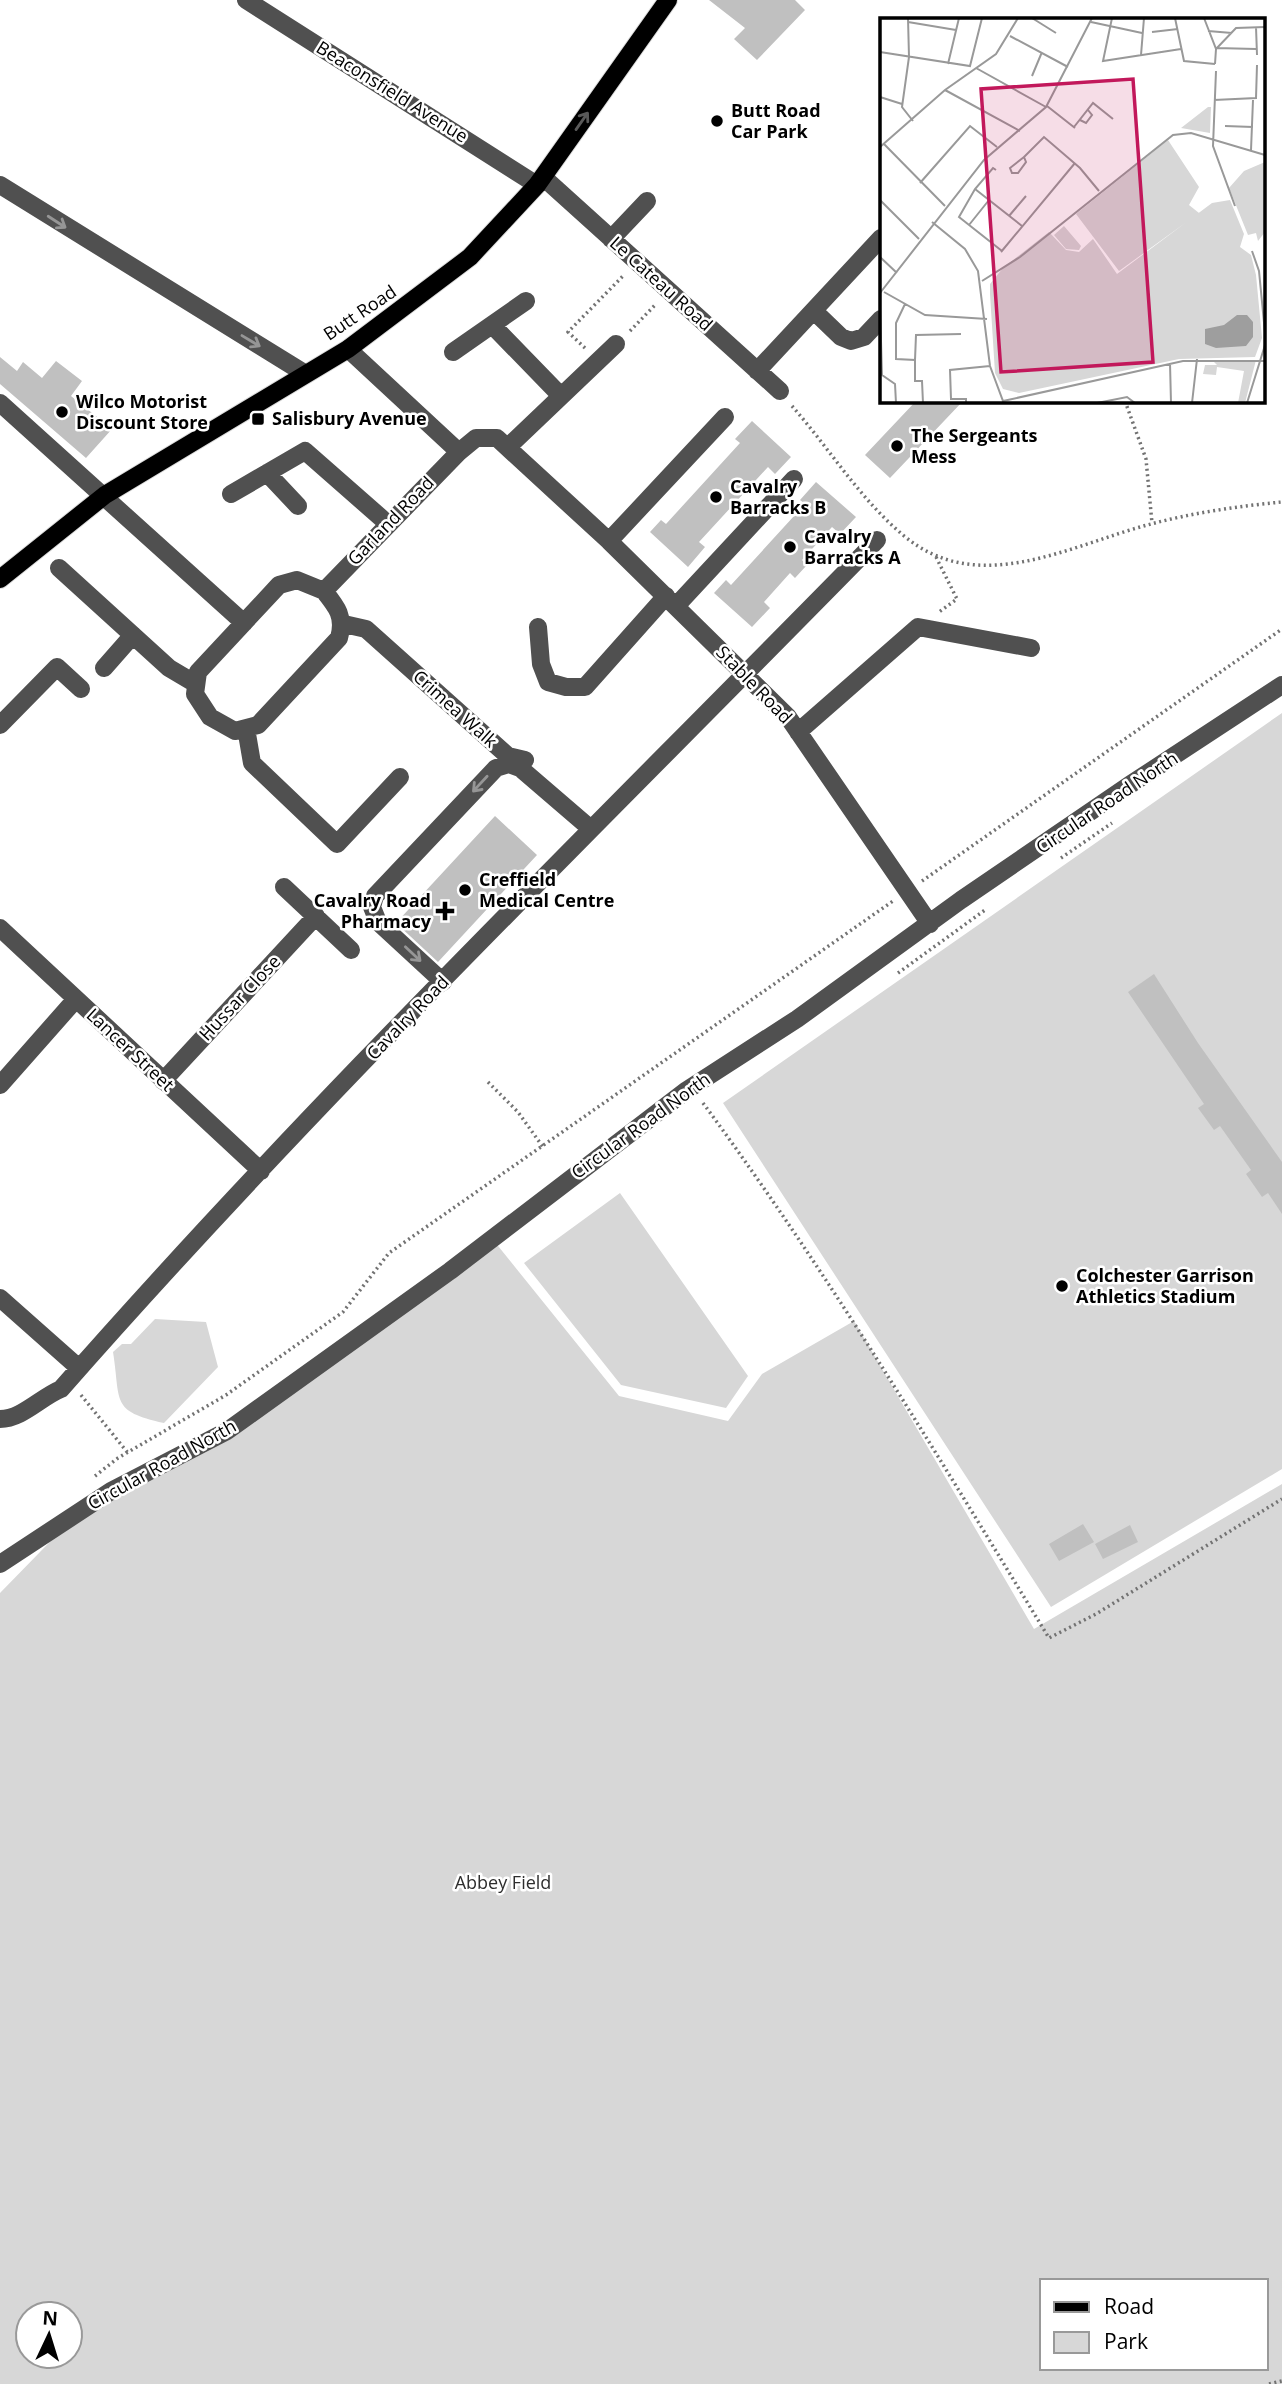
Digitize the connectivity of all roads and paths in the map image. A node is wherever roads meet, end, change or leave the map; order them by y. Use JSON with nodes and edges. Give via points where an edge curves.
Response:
{"nodes":[{"id":1,"x":246,"y":0,"type":"edge"},
{"id":2,"x":668,"y":0,"type":"edge"},
{"id":3,"x":540,"y":181,"type":"junction"},
{"id":4,"x":0,"y":185,"type":"edge"},
{"id":5,"x":647,"y":201,"type":"dead end"},
{"id":6,"x":611,"y":239,"type":"junction"},
{"id":7,"x":880,"y":239,"type":"edge"},
{"id":8,"x":636,"y":262,"type":"junction"},
{"id":9,"x":669,"y":291,"type":"junction"},
{"id":10,"x":526,"y":301,"type":"dead end"},
{"id":11,"x":814,"y":311,"type":"junction"},
{"id":12,"x":880,"y":320,"type":"edge"},
{"id":13,"x":493,"y":326,"type":"junction"},
{"id":14,"x":616,"y":344,"type":"joint"},
{"id":15,"x":348,"y":349,"type":"junction"},
{"id":16,"x":453,"y":352,"type":"dead end"},
{"id":17,"x":598,"y":362,"type":"junction"},
{"id":18,"x":757,"y":371,"type":"junction"},
{"id":19,"x":304,"y":373,"type":"junction"},
{"id":20,"x":779,"y":391,"type":"joint"},
{"id":21,"x":561,"y":396,"type":"junction"},
{"id":22,"x":1125,"y":402,"type":"edge"},
{"id":23,"x":0,"y":403,"type":"edge"},
{"id":24,"x":725,"y":417,"type":"dead end"},
{"id":25,"x":509,"y":446,"type":"junction"},
{"id":26,"x":459,"y":452,"type":"junction"},
{"id":27,"x":267,"y":473,"type":"junction"},
{"id":28,"x":794,"y":479,"type":"dead end"},
{"id":29,"x":231,"y":494,"type":"dead end"},
{"id":30,"x":105,"y":495,"type":"junction"},
{"id":31,"x":1282,"y":502,"type":"edge"},
{"id":32,"x":571,"y":505,"type":"joint"},
{"id":33,"x":298,"y":506,"type":"dead end"},
{"id":34,"x":387,"y":523,"type":"junction"},
{"id":35,"x":1152,"y":523,"type":"junction"},
{"id":36,"x":877,"y":540,"type":"dead end"},
{"id":37,"x":609,"y":541,"type":"junction"},
{"id":38,"x":936,"y":557,"type":"junction"},
{"id":39,"x":59,"y":568,"type":"dead end"},
{"id":40,"x":0,"y":579,"type":"edge"},
{"id":41,"x":324,"y":591,"type":"junction"},
{"id":42,"x":671,"y":601,"type":"junction"},
{"id":43,"x":244,"y":623,"type":"junction"},
{"id":44,"x":344,"y":624,"type":"junction"},
{"id":45,"x":538,"y":627,"type":"dead end"},
{"id":46,"x":918,"y":627,"type":"junction"},
{"id":47,"x":1282,"y":629,"type":"edge"},
{"id":48,"x":133,"y":635,"type":"junction"},
{"id":49,"x":1031,"y":648,"type":"dead end"},
{"id":50,"x":104,"y":668,"type":"dead end"},
{"id":51,"x":745,"y":675,"type":"junction"},
{"id":52,"x":196,"y":684,"type":"junction"},
{"id":53,"x":1282,"y":685,"type":"edge"},
{"id":54,"x":81,"y":689,"type":"dead end"},
{"id":55,"x":0,"y":725,"type":"edge"},
{"id":56,"x":246,"y":728,"type":"junction"},
{"id":57,"x":798,"y":732,"type":"junction"},
{"id":58,"x":400,"y":777,"type":"dead end"},
{"id":59,"x":594,"y":826,"type":"junction"},
{"id":60,"x":285,"y":887,"type":"dead end"},
{"id":61,"x":907,"y":891,"type":"junction"},
{"id":62,"x":316,"y":916,"type":"junction"},
{"id":63,"x":930,"y":924,"type":"junction"},
{"id":64,"x":2,"y":935,"type":"edge"},
{"id":65,"x":351,"y":950,"type":"dead end"},
{"id":66,"x":443,"y":982,"type":"junction"},
{"id":67,"x":76,"y":999,"type":"junction"},
{"id":68,"x":163,"y":1080,"type":"junction"},
{"id":69,"x":488,"y":1082,"type":"dead end"},
{"id":70,"x":0,"y":1085,"type":"edge"},
{"id":71,"x":703,"y":1103,"type":"dead end"},
{"id":72,"x":542,"y":1147,"type":"junction"},
{"id":73,"x":261,"y":1171,"type":"junction"},
{"id":74,"x":0,"y":1298,"type":"edge"},
{"id":75,"x":69,"y":1379,"type":"junction"},
{"id":76,"x":0,"y":1419,"type":"edge"},
{"id":77,"x":128,"y":1452,"type":"junction"},
{"id":78,"x":87,"y":1482,"type":"dead end"},
{"id":79,"x":1282,"y":1499,"type":"edge"},
{"id":80,"x":0,"y":1564,"type":"edge"},
{"id":81,"x":1282,"y":2381,"type":"edge"},
{"id":82,"x":1269,"y":2384,"type":"edge"}],
"edges":[{"from":1,"to":3,"type":"street","name":"Beaconsfield Avenue"},
{"from":3,"to":2,"type":"main road","name":"Butt Road","one_way":true},
{"from":3,"to":6,"type":"street","name":"Le Cateau Road"},
{"from":3,"to":15,"type":"main road","name":"Butt Road","via":[[470,257]]},
{"from":4,"to":19,"type":"street","one_way":true},
{"from":5,"to":6,"type":"street"},
{"from":6,"to":8,"type":"street","name":"Le Cateau Road"},
{"from":7,"to":11,"type":"street"},
{"from":8,"to":9,"type":"street","name":"Le Cateau Road"},
{"from":8,"to":17,"type":"path","via":[[568,332]]},
{"from":9,"to":14,"type":"path"},
{"from":9,"to":18,"type":"street","name":"Le Cateau Road"},
{"from":10,"to":13,"type":"street"},
{"from":11,"to":12,"type":"street","via":[[851,341],[864,337]]},
{"from":11,"to":18,"type":"street"},
{"from":13,"to":16,"type":"street"},
{"from":13,"to":21,"type":"street"},
{"from":14,"to":17,"type":"street"},
{"from":15,"to":19,"type":"main road","name":"Butt Road"},
{"from":15,"to":26,"type":"street"},
{"from":17,"to":21,"type":"street"},
{"from":18,"to":20,"type":"street","name":"Le Cateau Road"},
{"from":19,"to":30,"type":"main road","name":"Butt Road"},
{"from":20,"to":38,"type":"path","via":[[880,513]]},
{"from":21,"to":25,"type":"street"},
{"from":22,"to":35,"type":"path","via":[[1146,460]]},
{"from":23,"to":30,"type":"street"},
{"from":24,"to":37,"type":"street"},
{"from":25,"to":26,"type":"street","name":"Garland Road","via":[[497,438],[476,438]]},
{"from":25,"to":32,"type":"street","name":"Garland Road"},
{"from":26,"to":34,"type":"street","name":"Garland Road"},
{"from":27,"to":29,"type":"street"},
{"from":27,"to":33,"type":"street"},
{"from":27,"to":34,"type":"street","via":[[305,451]]},
{"from":28,"to":42,"type":"street"},
{"from":30,"to":40,"type":"main road","name":"Butt Road"},
{"from":30,"to":43,"type":"street"},
{"from":31,"to":35,"type":"path"},
{"from":32,"to":37,"type":"street","name":"Stable Road"},
{"from":34,"to":41,"type":"street","name":"Garland Road"},
{"from":35,"to":38,"type":"path","via":[[1010,566],[972,565]]},
{"from":36,"to":51,"type":"street","name":"Cavalry Road"},
{"from":37,"to":42,"type":"street","name":"Stable Road"},
{"from":38,"to":46,"type":"path","via":[[957,599]]},
{"from":39,"to":48,"type":"street"},
{"from":41,"to":43,"type":"street","via":[[298,580],[279,585]]},
{"from":41,"to":44,"type":"street"},
{"from":42,"to":45,"type":"street","via":[[585,687],[548,682],[541,664]]},
{"from":42,"to":51,"type":"street","name":"Stable Road"},
{"from":43,"to":52,"type":"street","via":[[198,672]]},
{"from":44,"to":56,"type":"street","via":[[339,638],[276,706],[258,725]]},
{"from":44,"to":59,"type":"street","name":"Crimea Walk","via":[[366,629],[508,756],[530,761]]},
{"from":46,"to":49,"type":"street"},
{"from":46,"to":57,"type":"street"},
{"from":47,"to":61,"type":"path"},
{"from":48,"to":50,"type":"street"},
{"from":48,"to":52,"type":"street","via":[[169,668]]},
{"from":51,"to":57,"type":"street","name":"Stable Road"},
{"from":51,"to":59,"type":"street","name":"Cavalry Road"},
{"from":52,"to":56,"type":"street","via":[[195,694],[210,717],[236,731]]},
{"from":53,"to":63,"type":"street","name":"Circular Road North"},
{"from":54,"to":55,"type":"street","via":[[57,667]]},
{"from":56,"to":58,"type":"street","via":[[252,763],[337,844]]},
{"from":57,"to":61,"type":"street","name":"Stable Road"},
{"from":59,"to":66,"type":"street","name":"Cavalry Road"},
{"from":59,"to":66,"type":"street","one_way":true,"via":[[520,768],[496,768],[375,896],[372,907],[378,922]]},
{"from":60,"to":62,"type":"street"},
{"from":61,"to":63,"type":"street","name":"Stable Road"},
{"from":61,"to":72,"type":"path"},
{"from":62,"to":65,"type":"street"},
{"from":62,"to":68,"type":"street","name":"Hussar Close"},
{"from":63,"to":80,"type":"street","name":"Circular Road North","via":[[687,1090],[450,1271],[228,1431],[111,1491]]},
{"from":64,"to":67,"type":"street","name":"Lancer Street"},
{"from":66,"to":73,"type":"street","name":"Cavalry Road"},
{"from":67,"to":68,"type":"street","name":"Lancer Street"},
{"from":67,"to":70,"type":"street"},
{"from":68,"to":73,"type":"street","name":"Lancer Street"},
{"from":69,"to":72,"type":"path","via":[[518,1112]]},
{"from":71,"to":79,"type":"path","via":[[889,1375],[1049,1638]]},
{"from":72,"to":77,"type":"path","via":[[389,1253],[343,1312],[226,1395]]},
{"from":73,"to":75,"type":"street","name":"Cavalry Road"},
{"from":74,"to":75,"type":"street"},
{"from":75,"to":76,"type":"street","name":"Cavalry Road","via":[[22,1413]]},
{"from":75,"to":77,"type":"path"},
{"from":77,"to":78,"type":"path"},
{"from":81,"to":82,"type":"path"}]}
